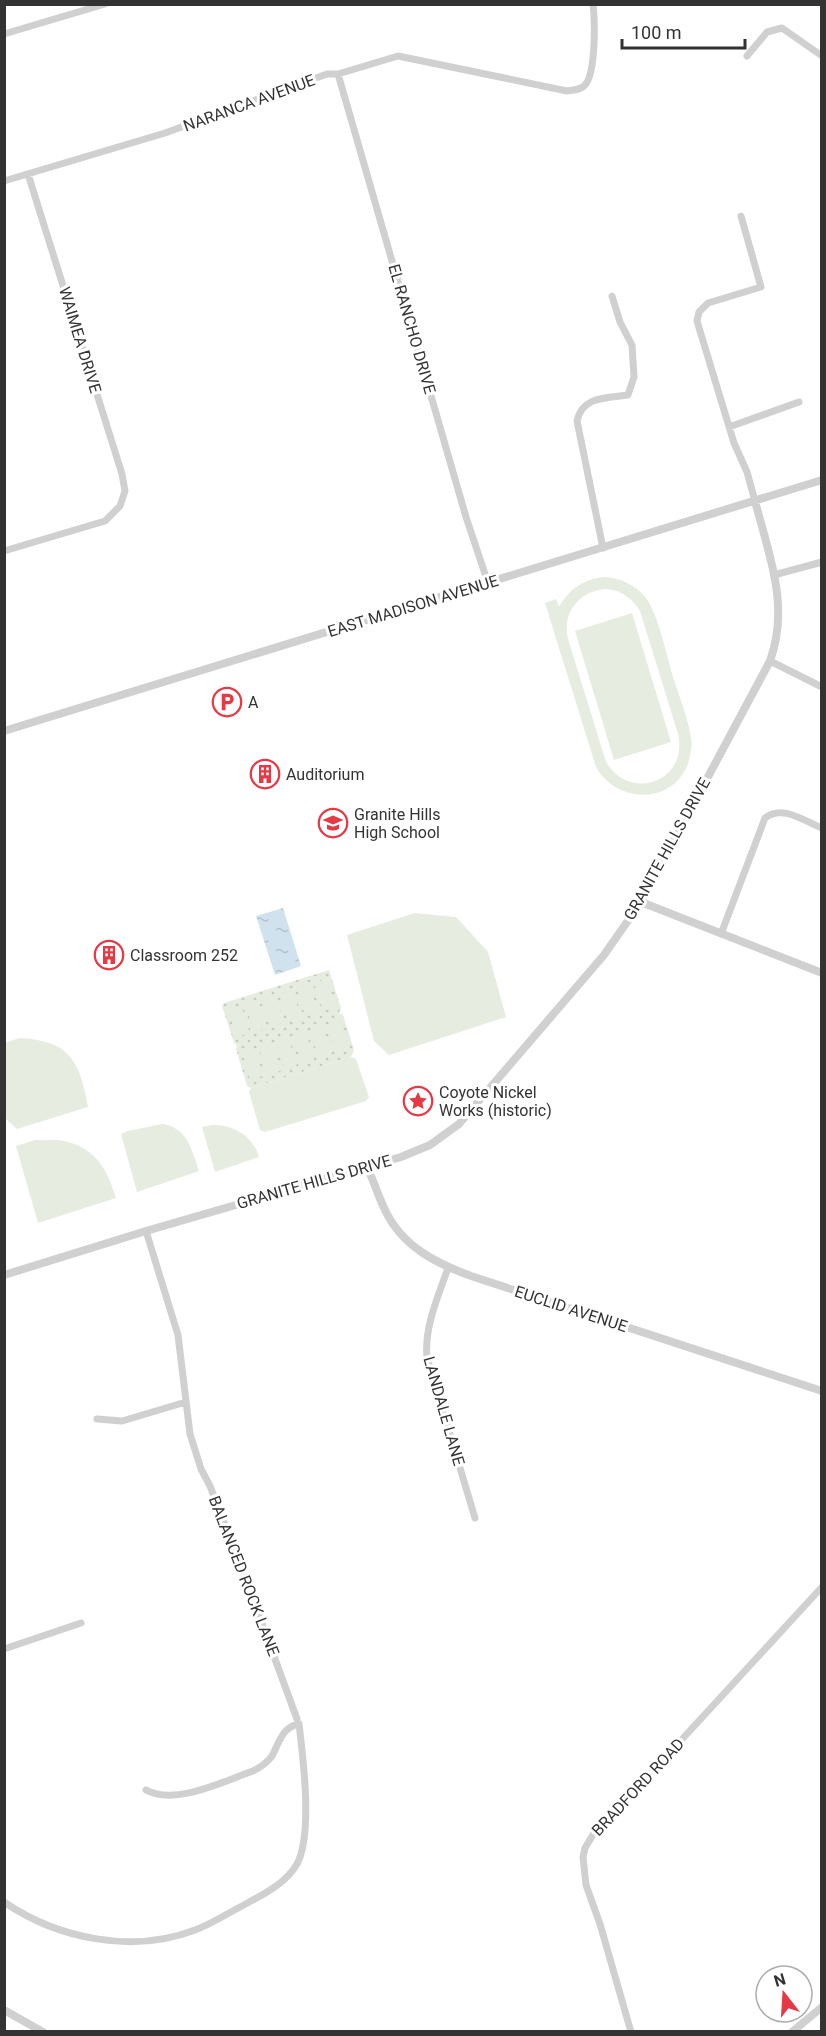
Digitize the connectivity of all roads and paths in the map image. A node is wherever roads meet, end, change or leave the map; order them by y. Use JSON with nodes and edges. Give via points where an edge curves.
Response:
{"nodes":[{"id":1,"x":105,"y":4,"type":"edge"},
{"id":2,"x":593,"y":4,"type":"edge"},
{"id":3,"x":4,"y":34,"type":"edge"},
{"id":4,"x":747,"y":56,"type":"dead end"},
{"id":5,"x":822,"y":56,"type":"edge"},
{"id":6,"x":338,"y":74,"type":"junction"},
{"id":7,"x":28,"y":174,"type":"junction"},
{"id":8,"x":4,"y":181,"type":"edge"},
{"id":9,"x":741,"y":216,"type":"dead end"},
{"id":10,"x":612,"y":296,"type":"dead end"},
{"id":11,"x":799,"y":402,"type":"dead end"},
{"id":12,"x":729,"y":427,"type":"junction"},
{"id":13,"x":822,"y":480,"type":"edge"},
{"id":14,"x":755,"y":501,"type":"junction"},
{"id":15,"x":603,"y":548,"type":"junction"},
{"id":16,"x":4,"y":551,"type":"edge"},
{"id":17,"x":822,"y":562,"type":"edge"},
{"id":18,"x":774,"y":575,"type":"junction"},
{"id":19,"x":488,"y":583,"type":"junction"},
{"id":20,"x":770,"y":661,"type":"junction"},
{"id":21,"x":822,"y":687,"type":"edge"},
{"id":22,"x":4,"y":731,"type":"edge"},
{"id":23,"x":822,"y":828,"type":"edge"},
{"id":24,"x":641,"y":902,"type":"junction"},
{"id":25,"x":721,"y":934,"type":"junction"},
{"id":26,"x":822,"y":973,"type":"edge"},
{"id":27,"x":367,"y":1167,"type":"junction"},
{"id":28,"x":146,"y":1231,"type":"junction"},
{"id":29,"x":448,"y":1268,"type":"junction"},
{"id":30,"x":4,"y":1275,"type":"edge"},
{"id":31,"x":822,"y":1391,"type":"edge"},
{"id":32,"x":186,"y":1402,"type":"junction"},
{"id":33,"x":97,"y":1419,"type":"dead end"},
{"id":34,"x":475,"y":1518,"type":"dead end"},
{"id":35,"x":822,"y":1587,"type":"edge"},
{"id":36,"x":81,"y":1623,"type":"dead end"},
{"id":37,"x":4,"y":1649,"type":"edge"},
{"id":38,"x":298,"y":1722,"type":"junction"},
{"id":39,"x":146,"y":1790,"type":"dead end"},
{"id":40,"x":4,"y":1902,"type":"edge"},
{"id":41,"x":822,"y":2007,"type":"edge"},
{"id":42,"x":4,"y":2010,"type":"edge"},
{"id":43,"x":43,"y":2031,"type":"edge"},
{"id":44,"x":631,"y":2031,"type":"edge"},
{"id":45,"x":792,"y":2031,"type":"edge"}],
"edges":[{"from":1,"to":3,"type":"street"},
{"from":2,"to":6,"type":"street","name":"NARANCA AVENUE","via":[[596,31],[589,79],[580,89],[567,91],[398,56]]},
{"from":4,"to":5,"type":"street","via":[[767,32],[782,28]]},
{"from":6,"to":7,"type":"street","name":"NARANCA AVENUE","via":[[165,133]]},
{"from":6,"to":19,"type":"street","name":"EL RANCHO DRIVE"},
{"from":7,"to":8,"type":"street","name":"NARANCA AVENUE"},
{"from":7,"to":16,"type":"street","name":"WAIMEA DRIVE","via":[[125,491],[120,506],[105,521]]},
{"from":9,"to":12,"type":"street","name":"GRANITE HILLS DRIVE","via":[[761,287],[708,303],[697,321]]},
{"from":10,"to":15,"type":"street","via":[[632,345],[634,377],[628,395],[591,401],[577,421]]},
{"from":11,"to":12,"type":"street"},
{"from":12,"to":14,"type":"street","name":"GRANITE HILLS DRIVE"},
{"from":13,"to":14,"type":"street","name":"EAST MADISON AVENUE"},
{"from":14,"to":15,"type":"street","name":"EAST MADISON AVENUE"},
{"from":14,"to":18,"type":"street","name":"GRANITE HILLS DRIVE"},
{"from":15,"to":19,"type":"street","name":"EAST MADISON AVENUE"},
{"from":17,"to":18,"type":"street"},
{"from":18,"to":20,"type":"street","name":"GRANITE HILLS DRIVE","via":[[780,608]]},
{"from":19,"to":22,"type":"street","name":"EAST MADISON AVENUE"},
{"from":20,"to":21,"type":"street"},
{"from":20,"to":24,"type":"street","name":"GRANITE HILLS DRIVE"},
{"from":23,"to":25,"type":"street","via":[[783,812],[765,818]]},
{"from":24,"to":25,"type":"street"},
{"from":24,"to":27,"type":"street","name":"GRANITE HILLS DRIVE","via":[[604,955],[459,1124],[421,1149]]},
{"from":25,"to":26,"type":"street"},
{"from":27,"to":28,"type":"street","name":"GRANITE HILLS DRIVE"},
{"from":27,"to":29,"type":"street","name":"EUCLID AVENUE","via":[[397,1230],[420,1252]]},
{"from":28,"to":30,"type":"street","name":"GRANITE HILLS DRIVE"},
{"from":28,"to":32,"type":"street","name":"BALANCED ROCK LANE","via":[[178,1335]]},
{"from":29,"to":31,"type":"street","name":"EUCLID AVENUE"},
{"from":29,"to":34,"type":"street","name":"LANDALE LANE","via":[[428,1332],[427,1358]]},
{"from":32,"to":33,"type":"street","via":[[122,1421]]},
{"from":32,"to":38,"type":"street","name":"BALANCED ROCK LANE","via":[[190,1434],[201,1469]]},
{"from":35,"to":44,"type":"street","name":"BRADFORD ROAD","via":[[597,1828],[585,1848],[586,1884]]},
{"from":36,"to":37,"type":"street"},
{"from":38,"to":39,"type":"street","via":[[287,1729],[271,1756],[253,1771],[184,1794],[161,1796]]},
{"from":38,"to":40,"type":"street","name":"BALANCED ROCK LANE","via":[[305,1793],[304,1837],[297,1863],[284,1880],[264,1894],[195,1930],[143,1940],[106,1941],[71,1934]]},
{"from":41,"to":45,"type":"street"},
{"from":42,"to":43,"type":"street"}]}
